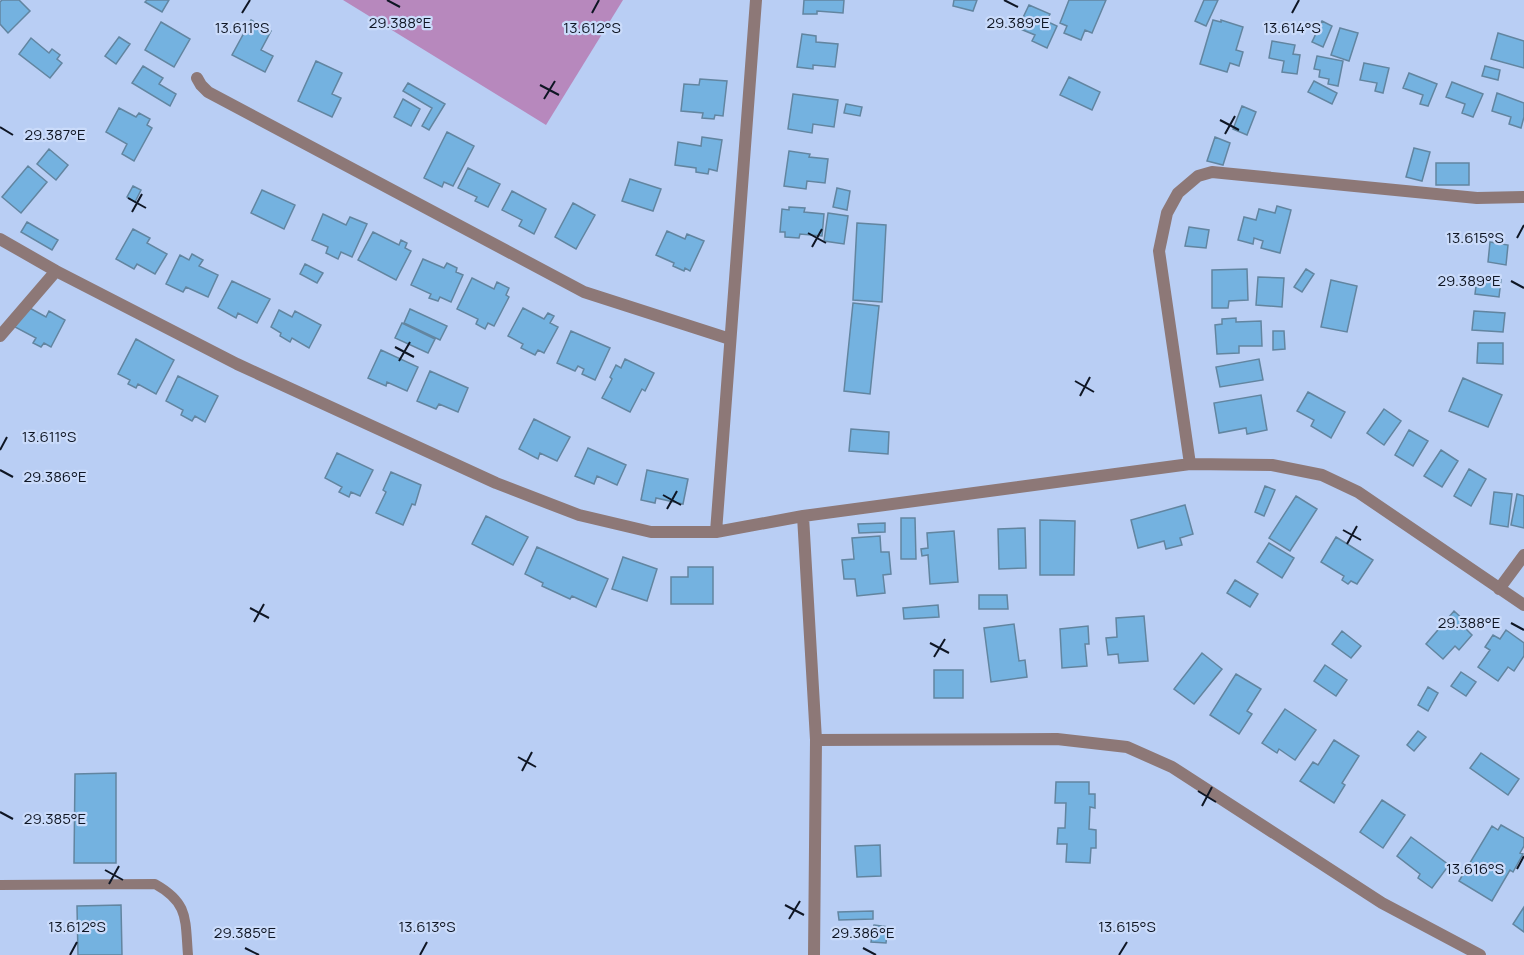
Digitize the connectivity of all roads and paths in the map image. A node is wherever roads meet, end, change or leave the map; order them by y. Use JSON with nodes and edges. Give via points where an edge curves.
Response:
{"nodes":[{"id":1,"x":756,"y":0,"type":"edge"},
{"id":2,"x":197,"y":78,"type":"dead end"},
{"id":3,"x":1524,"y":197,"type":"edge"},
{"id":4,"x":0,"y":239,"type":"edge"},
{"id":5,"x":56,"y":271,"type":"junction"},
{"id":6,"x":0,"y":336,"type":"edge"},
{"id":7,"x":730,"y":339,"type":"junction"},
{"id":8,"x":1190,"y":464,"type":"junction"},
{"id":9,"x":802,"y":516,"type":"junction"},
{"id":10,"x":716,"y":532,"type":"junction"},
{"id":11,"x":1524,"y":555,"type":"edge"},
{"id":12,"x":1499,"y":589,"type":"junction"},
{"id":13,"x":1524,"y":605,"type":"edge"},
{"id":14,"x":816,"y":740,"type":"junction"},
{"id":15,"x":0,"y":885,"type":"edge"},
{"id":16,"x":188,"y":955,"type":"edge"},
{"id":17,"x":814,"y":955,"type":"edge"},
{"id":18,"x":1480,"y":955,"type":"edge"}],
"edges":[{"from":1,"to":7,"type":"street"},
{"from":2,"to":7,"type":"street","via":[[208,92],[584,292]]},
{"from":3,"to":8,"type":"street","via":[[1477,198],[1212,172],[1198,176],[1178,193],[1167,213],[1159,251]]},
{"from":4,"to":5,"type":"street"},
{"from":5,"to":6,"type":"street"},
{"from":5,"to":10,"type":"street","via":[[237,364],[496,483],[579,515],[651,532]]},
{"from":7,"to":10,"type":"street"},
{"from":8,"to":9,"type":"street"},
{"from":8,"to":12,"type":"street","via":[[1272,465],[1322,475],[1358,492]]},
{"from":9,"to":10,"type":"street"},
{"from":9,"to":14,"type":"street"},
{"from":11,"to":12,"type":"street"},
{"from":12,"to":13,"type":"street"},
{"from":14,"to":17,"type":"street"},
{"from":14,"to":18,"type":"street","via":[[1057,739],[1127,747],[1172,767],[1382,903]]},
{"from":15,"to":16,"type":"lane","via":[[155,884],[179,902],[185,918]]}]}
